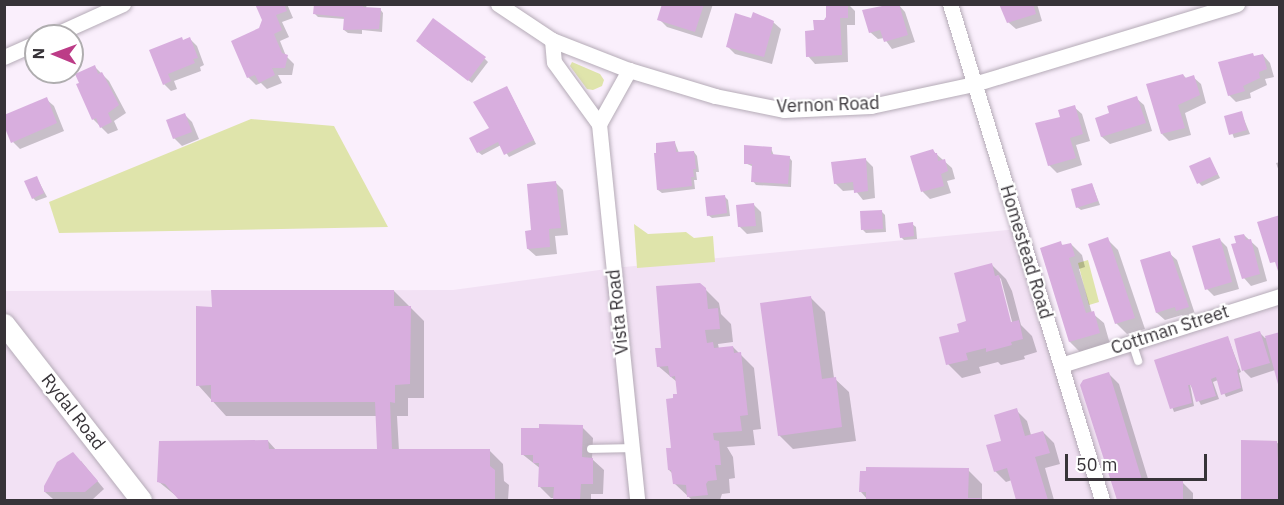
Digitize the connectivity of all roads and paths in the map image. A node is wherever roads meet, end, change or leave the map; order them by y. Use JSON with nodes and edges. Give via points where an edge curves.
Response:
{"nodes":[{"id":1,"x":123,"y":4,"type":"edge"},
{"id":2,"x":498,"y":4,"type":"edge"},
{"id":3,"x":950,"y":4,"type":"edge"},
{"id":4,"x":1238,"y":4,"type":"edge"},
{"id":5,"x":79,"y":24,"type":"edge"},
{"id":6,"x":552,"y":40,"type":"junction"},
{"id":7,"x":24,"y":48,"type":"edge"},
{"id":8,"x":4,"y":57,"type":"edge"},
{"id":9,"x":629,"y":70,"type":"junction"},
{"id":10,"x":974,"y":84,"type":"junction"},
{"id":11,"x":599,"y":124,"type":"junction"},
{"id":12,"x":1280,"y":296,"type":"edge"},
{"id":13,"x":4,"y":324,"type":"edge"},
{"id":14,"x":1132,"y":342,"type":"junction"},
{"id":15,"x":1138,"y":361,"type":"dead end"},
{"id":16,"x":1061,"y":364,"type":"junction"},
{"id":17,"x":632,"y":448,"type":"junction"},
{"id":18,"x":591,"y":449,"type":"dead end"},
{"id":19,"x":141,"y":501,"type":"edge"},
{"id":20,"x":637,"y":501,"type":"edge"},
{"id":21,"x":1102,"y":501,"type":"edge"}],
"edges":[{"from":1,"to":5,"type":"street"},
{"from":2,"to":6,"type":"street","name":"Vernon Road"},
{"from":3,"to":10,"type":"street","name":"Homestead Road"},
{"from":4,"to":10,"type":"street","name":"Vernon Road"},
{"from":6,"to":9,"type":"street","name":"Vernon Road"},
{"from":6,"to":11,"type":"street","via":[[554,62]]},
{"from":7,"to":8,"type":"street"},
{"from":9,"to":10,"type":"street","name":"Vernon Road","via":[[715,96],[784,110],[871,106]]},
{"from":9,"to":11,"type":"street"},
{"from":10,"to":16,"type":"street","name":"Homestead Road"},
{"from":11,"to":17,"type":"street","name":"Vista Road"},
{"from":12,"to":14,"type":"street","name":"Cottman Street"},
{"from":13,"to":19,"type":"street","name":"Rydal Road"},
{"from":14,"to":15,"type":"lane"},
{"from":14,"to":16,"type":"street","name":"Cottman Street"},
{"from":16,"to":21,"type":"street","name":"Homestead Road"},
{"from":17,"to":18,"type":"lane"},
{"from":17,"to":20,"type":"street","name":"Vista Road"}]}
